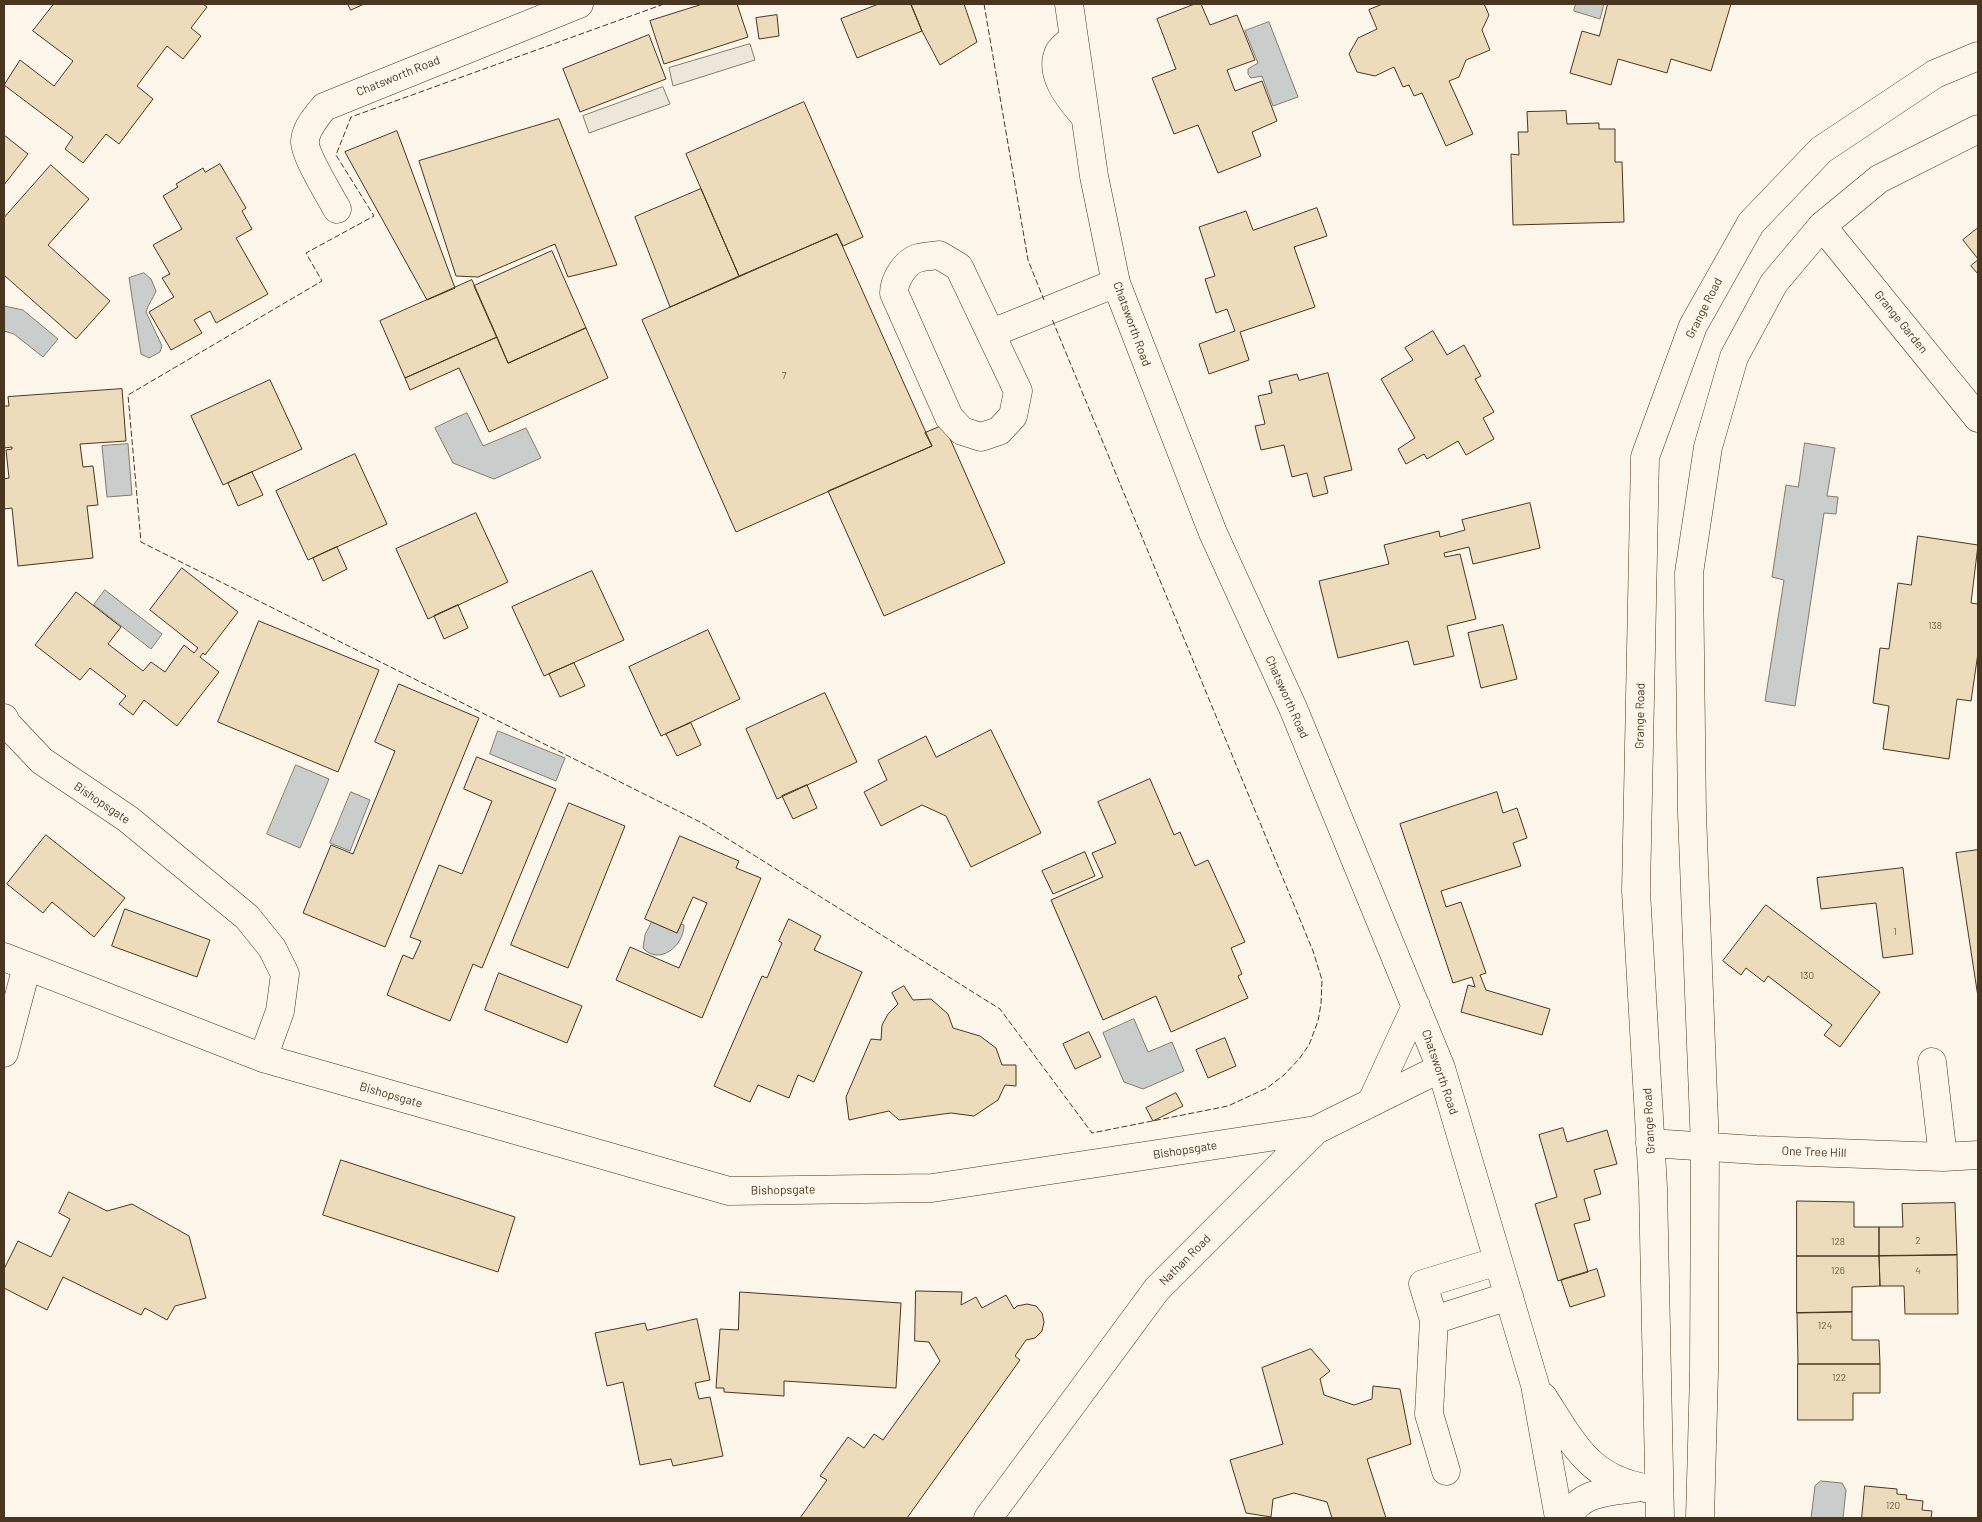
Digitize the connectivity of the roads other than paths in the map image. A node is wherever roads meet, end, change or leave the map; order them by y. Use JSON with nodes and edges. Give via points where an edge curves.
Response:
{"nodes":[{"id":1,"x":579,"y":4,"type":"edge"},
{"id":2,"x":1069,"y":4,"type":"edge"},
{"id":3,"x":1978,"y":56,"type":"edge"},
{"id":4,"x":1978,"y":129,"type":"edge"},
{"id":5,"x":337,"y":209,"type":"dead end"},
{"id":6,"x":1822,"y":226,"type":"junction"},
{"id":7,"x":1116,"y":283,"type":"junction"},
{"id":8,"x":992,"y":333,"type":"junction"},
{"id":9,"x":1978,"y":418,"type":"edge"},
{"id":10,"x":4,"y":718,"type":"edge"},
{"id":11,"x":15,"y":962,"type":"edge"},
{"id":12,"x":1416,"y":1006,"type":"junction"},
{"id":13,"x":4,"y":1052,"type":"edge"},
{"id":14,"x":263,"y":1058,"type":"junction"},
{"id":15,"x":1932,"y":1062,"type":"dead end"},
{"id":16,"x":1441,"y":1068,"type":"junction"},
{"id":17,"x":1372,"y":1101,"type":"junction"},
{"id":18,"x":1316,"y":1130,"type":"junction"},
{"id":19,"x":1650,"y":1143,"type":"junction"},
{"id":20,"x":1705,"y":1147,"type":"junction"},
{"id":21,"x":1978,"y":1155,"type":"edge"},
{"id":22,"x":1943,"y":1157,"type":"junction"},
{"id":23,"x":1498,"y":1261,"type":"junction"},
{"id":24,"x":1509,"y":1296,"type":"junction"},
{"id":25,"x":1434,"y":1320,"type":"junction"},
{"id":26,"x":1535,"y":1385,"type":"junction"},
{"id":27,"x":1446,"y":1471,"type":"dead end"},
{"id":28,"x":1649,"y":1489,"type":"junction"},
{"id":29,"x":988,"y":1518,"type":"edge"},
{"id":30,"x":1559,"y":1518,"type":"edge"},
{"id":31,"x":1568,"y":1518,"type":"edge"},
{"id":32,"x":1660,"y":1518,"type":"edge"},
{"id":33,"x":1700,"y":1518,"type":"edge"}],
"edges":[{"from":1,"to":5,"type":"street","name":"Chatsworth Road","via":[[324,107],[311,123],[305,142]]},
{"from":2,"to":7,"type":"street","name":"Chatsworth Road","via":[[1094,176]]},
{"from":3,"to":19,"type":"street","name":"Grange Road","via":[[1935,74],[1821,150],[1751,223],[1693,326],[1645,457],[1636,891]]},
{"from":4,"to":6,"type":"street","via":[[1879,179]]},
{"from":6,"to":9,"type":"street","name":"Grange Garden"},
{"from":6,"to":20,"type":"street","via":[[1774,283],[1734,357],[1708,447],[1689,572],[1692,813]]},
{"from":7,"to":8,"type":"street"},
{"from":7,"to":12,"type":"street","name":"Chatsworth Road","via":[[1213,533],[1293,708]]},
{"from":8,"to":8,"type":"street","via":[[1018,392],[1014,416],[999,431],[981,437],[962,431],[949,417],[895,296],[894,286],[899,273],[917,258],[939,255],[960,267]]},
{"from":10,"to":14,"type":"street","name":"Bishopsgate","via":[[42,762],[128,819],[247,917],[272,948],[285,974],[280,1011]]},
{"from":11,"to":13,"type":"street"},
{"from":11,"to":14,"type":"street","name":"Bishopsgate"},
{"from":12,"to":16,"type":"street","name":"Chatsworth Road"},
{"from":12,"to":17,"type":"street"},
{"from":14,"to":18,"type":"street","name":"Bishopsgate","via":[[729,1191],[932,1188]]},
{"from":15,"to":22,"type":"street"},
{"from":16,"to":17,"type":"street","name":"Nathan Road"},
{"from":16,"to":23,"type":"street","name":"Chatsworth Road"},
{"from":17,"to":18,"type":"street","name":"Nathan Road"},
{"from":18,"to":29,"type":"street","name":"Nathan Road","via":[[1157,1288]]},
{"from":19,"to":20,"type":"street","name":"One Tree Hill"},
{"from":19,"to":28,"type":"street","name":"Grange Road"},
{"from":20,"to":22,"type":"street","name":"One Tree Hill"},
{"from":20,"to":33,"type":"street"},
{"from":21,"to":22,"type":"street","name":"One Tree Hill"},
{"from":23,"to":24,"type":"street","name":"Chatsworth Road"},
{"from":23,"to":25,"type":"street","via":[[1424,1284]]},
{"from":24,"to":25,"type":"street"},
{"from":24,"to":26,"type":"street","name":"Chatsworth Road"},
{"from":25,"to":27,"type":"street","via":[[1429,1414]]},
{"from":26,"to":28,"type":"street","name":"Chatsworth Road","via":[[1584,1456],[1605,1475]]},
{"from":26,"to":30,"type":"street","name":"Chatsworth Road"},
{"from":28,"to":31,"type":"street","via":[[1592,1495],[1581,1501]]},
{"from":28,"to":32,"type":"street","name":"Grange Road"}]}
